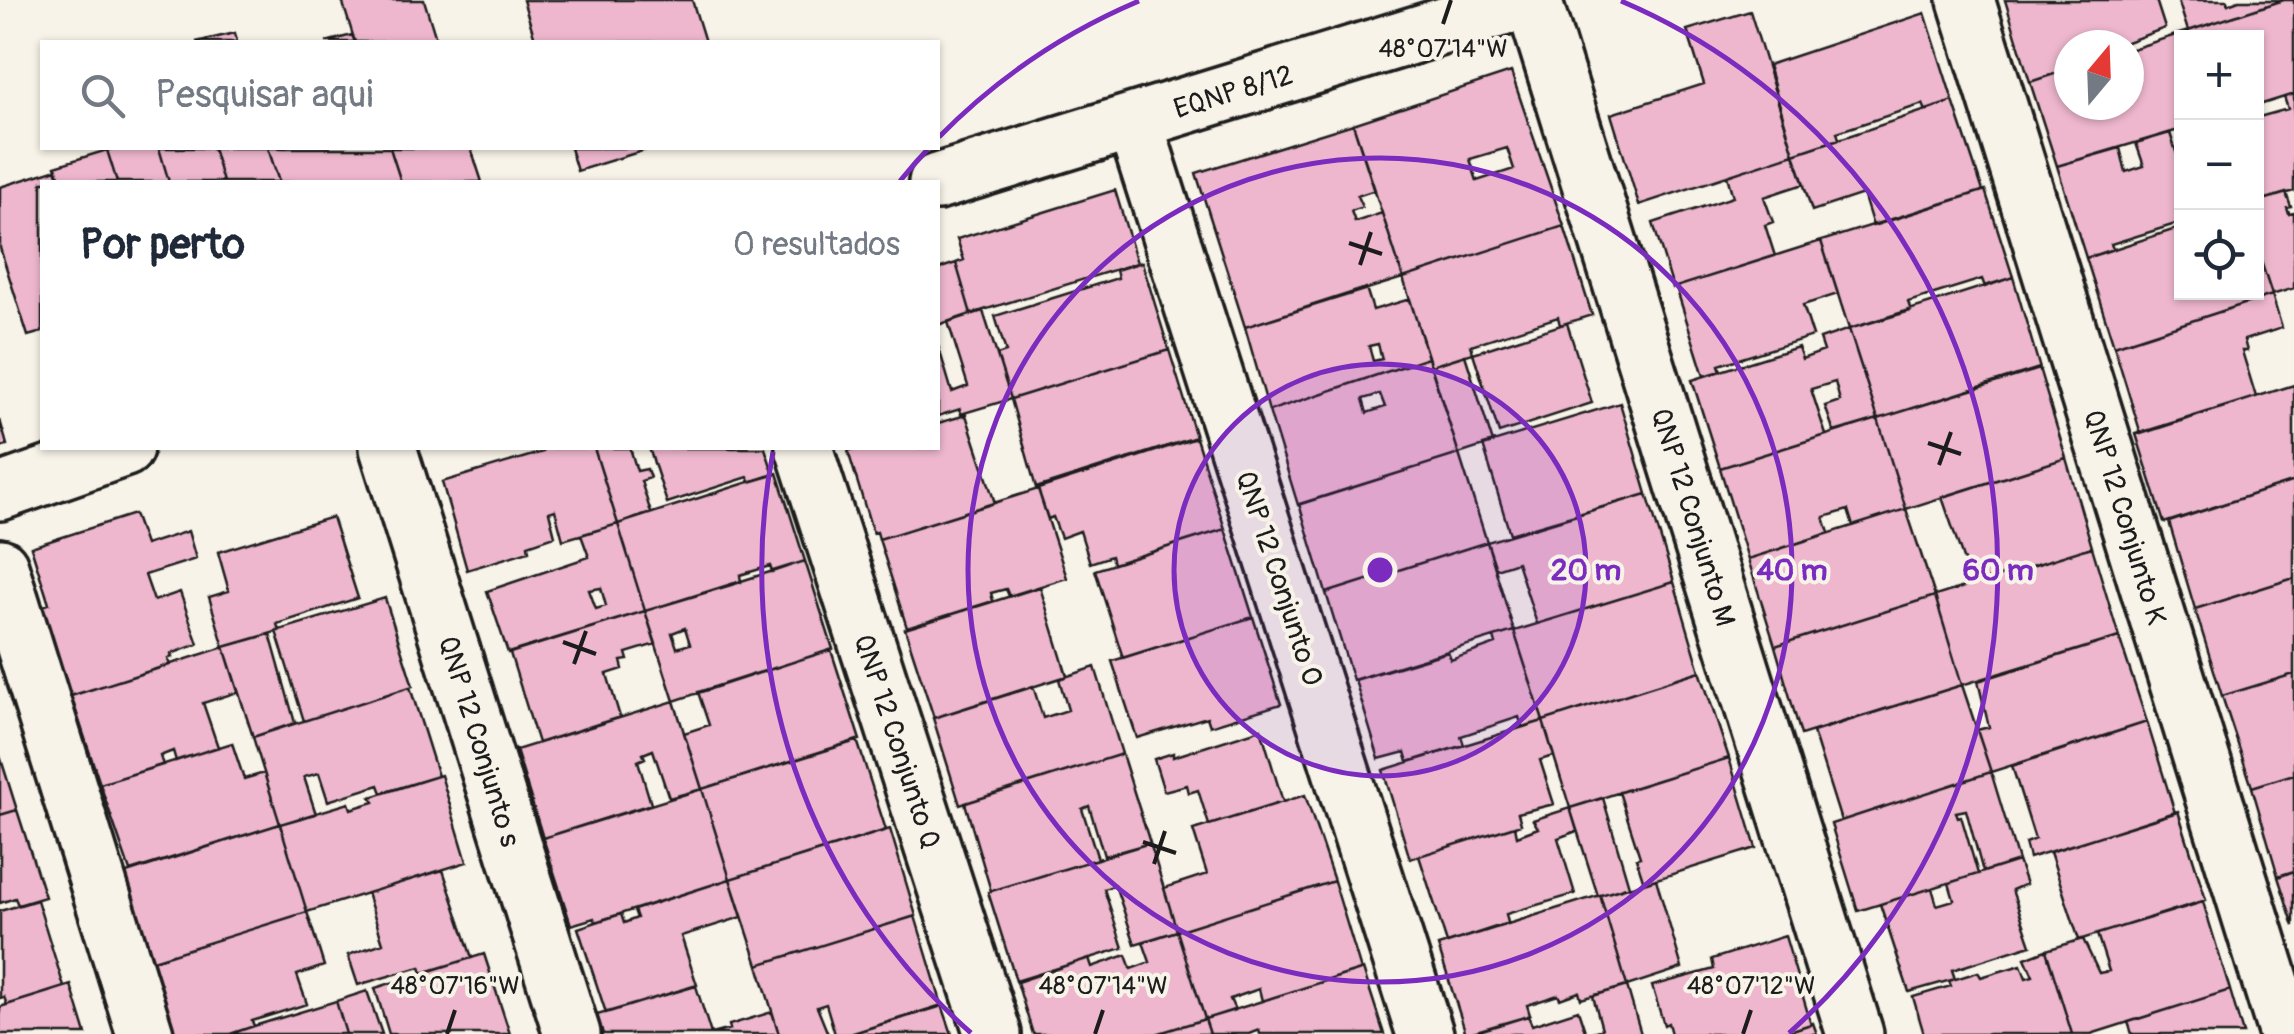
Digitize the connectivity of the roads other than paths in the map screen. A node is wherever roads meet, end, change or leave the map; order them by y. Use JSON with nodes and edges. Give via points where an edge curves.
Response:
{"nodes":[{"id":1,"x":1531,"y":0,"type":"edge"},
{"id":2,"x":1966,"y":0,"type":"edge"},
{"id":3,"x":1134,"y":122,"type":"junction"},
{"id":4,"x":940,"y":181,"type":"edge"},
{"id":5,"x":119,"y":450,"type":"edge"},
{"id":6,"x":389,"y":450,"type":"edge"},
{"id":7,"x":805,"y":450,"type":"edge"},
{"id":8,"x":0,"y":492,"type":"edge"},
{"id":9,"x":0,"y":566,"type":"edge"},
{"id":10,"x":145,"y":1034,"type":"edge"},
{"id":11,"x":572,"y":1034,"type":"edge"},
{"id":12,"x":993,"y":1034,"type":"edge"},
{"id":13,"x":1425,"y":1034,"type":"edge"},
{"id":14,"x":1855,"y":1034,"type":"edge"},
{"id":15,"x":2287,"y":1034,"type":"edge"}],
"edges":[{"from":1,"to":3,"type":"street","name":"EQNP 8/12"},
{"from":1,"to":14,"type":"street","name":"QNP 12 Conjunto M"},
{"from":2,"to":15,"type":"street","name":"QNP 12 Conjunto K"},
{"from":3,"to":4,"type":"street","name":"EQNP 8/12"},
{"from":3,"to":13,"type":"street","name":"QNP 12 Conjunto O"},
{"from":5,"to":8,"type":"street"},
{"from":6,"to":11,"type":"street","name":"QNP 12 Conjunto s"},
{"from":7,"to":12,"type":"street","name":"QNP 12 Conjunto Q"},
{"from":9,"to":10,"type":"street"}]}
